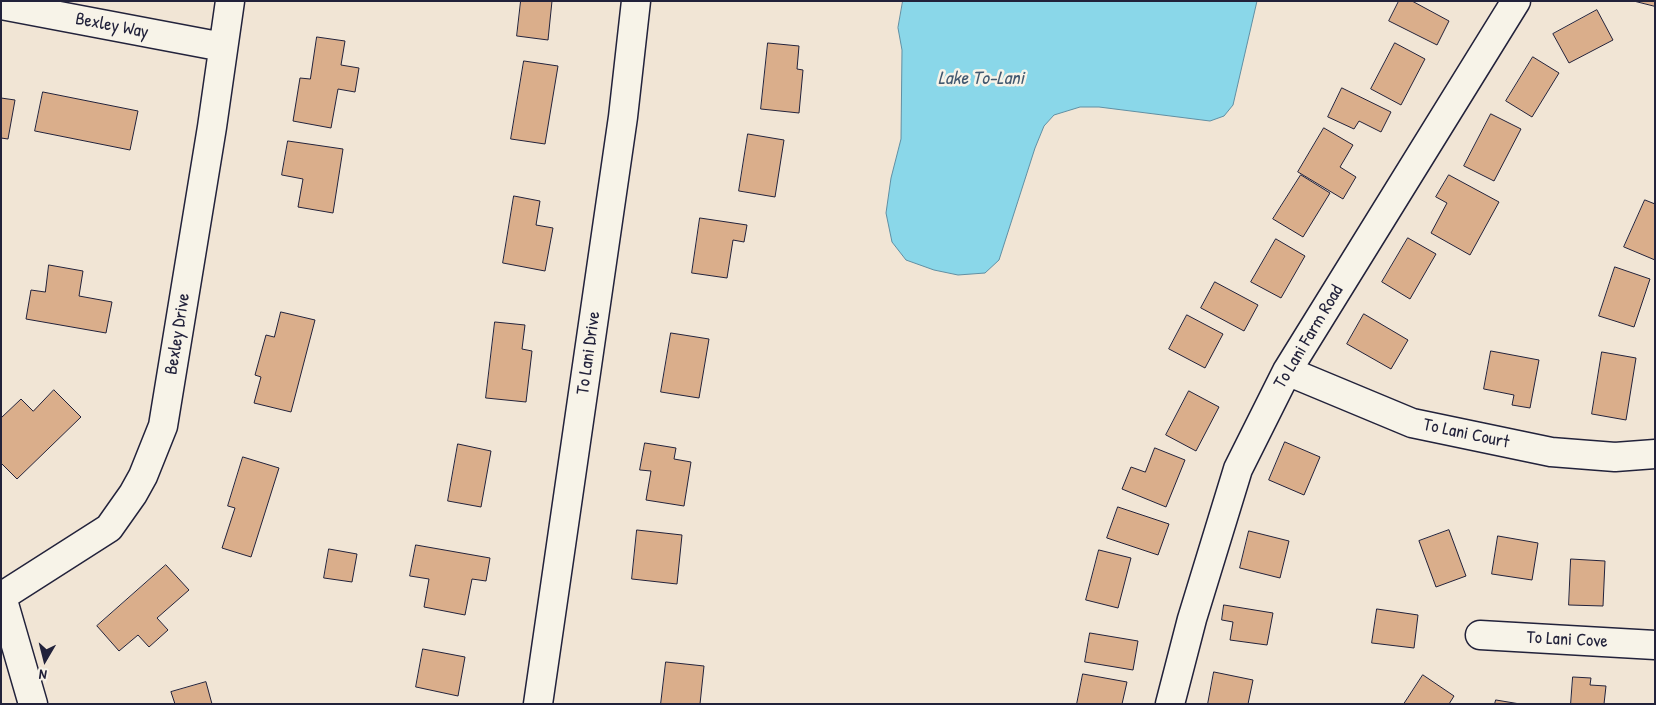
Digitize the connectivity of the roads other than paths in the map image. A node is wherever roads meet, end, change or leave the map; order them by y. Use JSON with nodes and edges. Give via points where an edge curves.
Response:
{"nodes":[{"id":1,"x":230,"y":1,"type":"edge"},
{"id":2,"x":636,"y":1,"type":"edge"},
{"id":3,"x":1516,"y":1,"type":"edge"},
{"id":4,"x":1,"y":5,"type":"edge"},
{"id":5,"x":223,"y":47,"type":"junction"},
{"id":6,"x":1286,"y":371,"type":"junction"},
{"id":7,"x":1655,"y":454,"type":"edge"},
{"id":8,"x":2,"y":597,"type":"edge"},
{"id":9,"x":1480,"y":635,"type":"dead end"},
{"id":10,"x":1655,"y":645,"type":"edge"},
{"id":11,"x":33,"y":704,"type":"edge"},
{"id":12,"x":538,"y":704,"type":"edge"},
{"id":13,"x":1170,"y":704,"type":"edge"}],
"edges":[{"from":1,"to":5,"type":"street","name":"Bexley Drive"},
{"from":2,"to":12,"type":"street","name":"To Lani Drive"},
{"from":3,"to":6,"type":"street","name":"To Lani Farm Road"},
{"from":4,"to":5,"type":"street","name":"Bexley Way"},
{"from":5,"to":8,"type":"street","name":"Bexley Drive","via":[[163,426],[143,476],[109,528]]},
{"from":6,"to":7,"type":"street","name":"To Lani Court","via":[[1412,423],[1551,452],[1615,457]]},
{"from":6,"to":13,"type":"street","name":"To Lani Farm Road","via":[[1238,469]]},
{"from":8,"to":11,"type":"street"},
{"from":9,"to":10,"type":"street","name":"To Lani Cove"}]}
